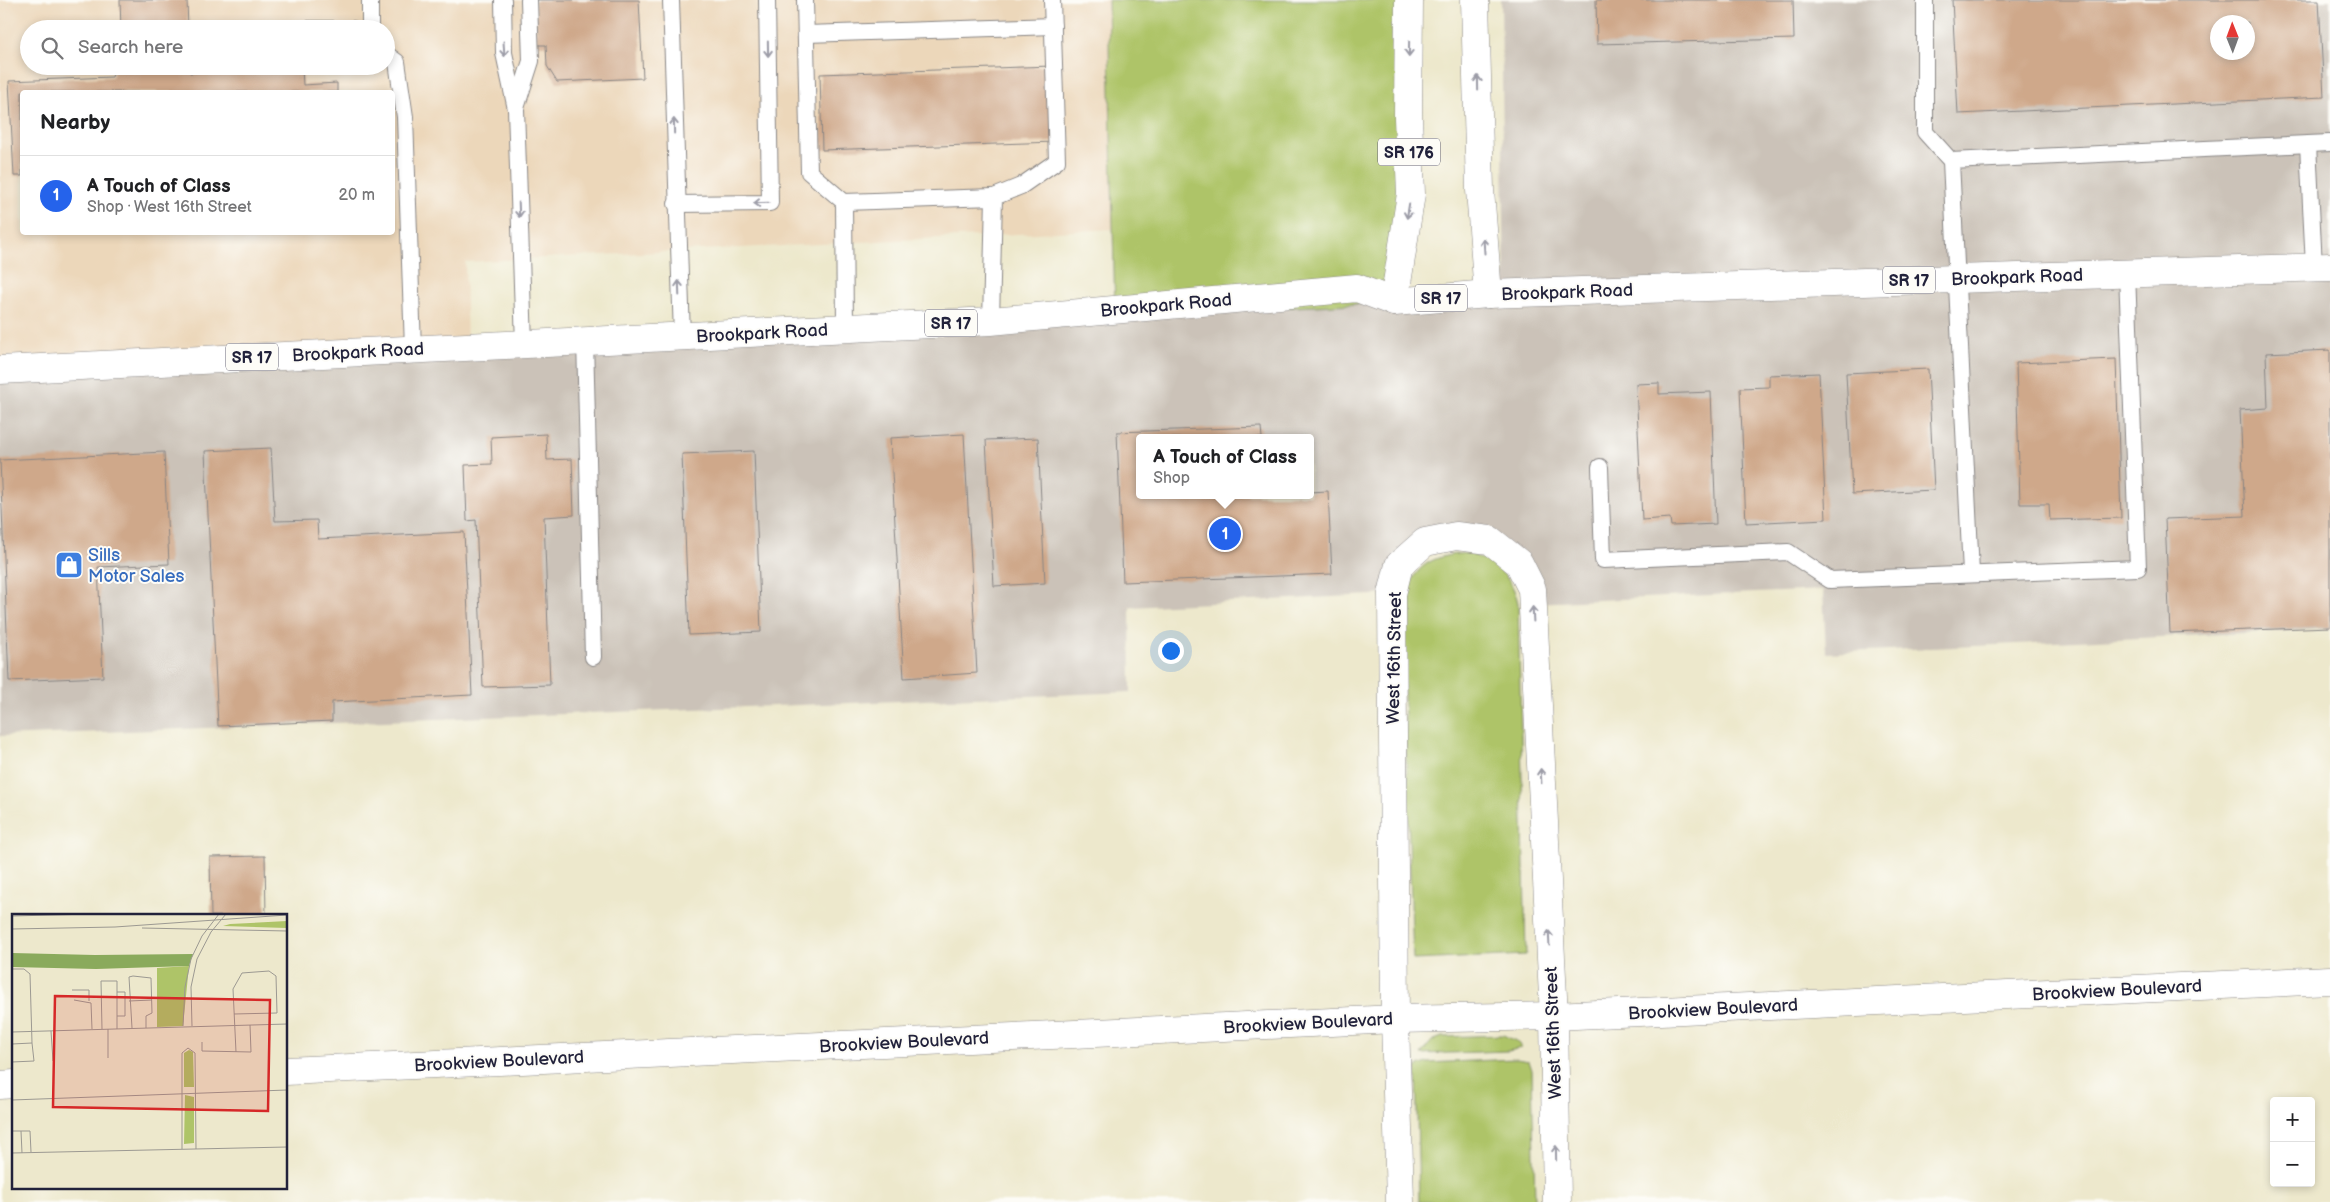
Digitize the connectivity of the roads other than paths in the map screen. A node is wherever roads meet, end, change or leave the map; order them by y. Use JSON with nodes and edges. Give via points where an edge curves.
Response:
{"nodes":[{"id":1,"x":370,"y":0,"type":"edge"},
{"id":2,"x":503,"y":0,"type":"edge"},
{"id":3,"x":529,"y":0,"type":"edge"},
{"id":4,"x":671,"y":0,"type":"edge"},
{"id":5,"x":767,"y":0,"type":"edge"},
{"id":6,"x":805,"y":0,"type":"edge"},
{"id":7,"x":1052,"y":0,"type":"edge"},
{"id":8,"x":1409,"y":0,"type":"edge"},
{"id":9,"x":1475,"y":0,"type":"edge"},
{"id":10,"x":1925,"y":0,"type":"edge"},
{"id":11,"x":370,"y":20,"type":"edge"},
{"id":12,"x":1053,"y":26,"type":"junction"},
{"id":13,"x":806,"y":34,"type":"junction"},
{"id":14,"x":395,"y":61,"type":"edge"},
{"id":15,"x":516,"y":109,"type":"junction"},
{"id":16,"x":2330,"y":143,"type":"edge"},
{"id":17,"x":2308,"y":144,"type":"junction"},
{"id":18,"x":1951,"y":161,"type":"junction"},
{"id":19,"x":994,"y":197,"type":"junction"},
{"id":20,"x":844,"y":202,"type":"junction"},
{"id":21,"x":676,"y":204,"type":"junction"},
{"id":22,"x":2322,"y":267,"type":"edge"},
{"id":23,"x":2127,"y":273,"type":"junction"},
{"id":24,"x":1956,"y":279,"type":"junction"},
{"id":25,"x":1488,"y":294,"type":"junction"},
{"id":26,"x":1394,"y":302,"type":"junction"},
{"id":27,"x":991,"y":322,"type":"junction"},
{"id":28,"x":845,"y":329,"type":"junction"},
{"id":29,"x":682,"y":337,"type":"junction"},
{"id":30,"x":586,"y":340,"type":"junction"},
{"id":31,"x":524,"y":344,"type":"junction"},
{"id":32,"x":413,"y":349,"type":"junction"},
{"id":33,"x":0,"y":370,"type":"edge"},
{"id":34,"x":1600,"y":467,"type":"dead end"},
{"id":35,"x":1971,"y":573,"type":"junction"},
{"id":36,"x":594,"y":657,"type":"dead end"},
{"id":37,"x":2330,"y":980,"type":"edge"},
{"id":38,"x":1554,"y":1016,"type":"junction"},
{"id":39,"x":1395,"y":1019,"type":"junction"},
{"id":40,"x":288,"y":1072,"type":"edge"},
{"id":41,"x":1400,"y":1202,"type":"edge"},
{"id":42,"x":1557,"y":1202,"type":"edge"}],
"edges":[{"from":1,"to":11,"type":"lane"},
{"from":2,"to":15,"type":"lane","one_way":true,"via":[[504,53]]},
{"from":3,"to":15,"type":"lane","via":[[531,61]]},
{"from":21,"to":4,"type":"lane","one_way":true},
{"from":5,"to":21,"type":"lane","one_way":true,"via":[[770,203]]},
{"from":6,"to":13,"type":"lane"},
{"from":7,"to":12,"type":"lane"},
{"from":8,"to":26,"type":"main road","number":"SR 176","one_way":true,"via":[[1411,194]]},
{"from":25,"to":9,"type":"main road","one_way":true,"via":[[1480,190]]},
{"from":10,"to":18,"type":"lane","via":[[1925,132]]},
{"from":12,"to":13,"type":"lane"},
{"from":12,"to":19,"type":"lane","via":[[1057,161],[1021,186]]},
{"from":13,"to":20,"type":"lane","via":[[809,172]]},
{"from":14,"to":32,"type":"lane","via":[[405,116]]},
{"from":15,"to":31,"type":"lane","one_way":true},
{"from":16,"to":17,"type":"lane"},
{"from":17,"to":18,"type":"lane"},
{"from":17,"to":22,"type":"lane"},
{"from":18,"to":24,"type":"lane"},
{"from":19,"to":20,"type":"lane"},
{"from":19,"to":27,"type":"lane"},
{"from":20,"to":28,"type":"lane"},
{"from":29,"to":21,"type":"lane","one_way":true},
{"from":22,"to":23,"type":"main road","name":"Brookpark Road","number":"SR 17"},
{"from":23,"to":24,"type":"main road","name":"Brookpark Road","number":"SR 17"},
{"from":23,"to":35,"type":"lane","via":[[2138,568]]},
{"from":24,"to":25,"type":"main road","name":"Brookpark Road","number":"SR 17"},
{"from":24,"to":35,"type":"lane"},
{"from":25,"to":26,"type":"main road","name":"Brookpark Road","number":"SR 17"},
{"from":26,"to":27,"type":"main road","name":"Brookpark Road","number":"SR 17","via":[[1357,288]]},
{"from":27,"to":28,"type":"main road","name":"Brookpark Road","number":"SR 17"},
{"from":28,"to":29,"type":"main road","name":"Brookpark Road","number":"SR 17"},
{"from":29,"to":30,"type":"main road","name":"Brookpark Road","number":"SR 17"},
{"from":30,"to":31,"type":"main road","name":"Brookpark Road","number":"SR 17"},
{"from":30,"to":36,"type":"lane"},
{"from":31,"to":32,"type":"main road","name":"Brookpark Road","number":"SR 17"},
{"from":32,"to":33,"type":"main road","name":"Brookpark Road","number":"SR 17"},
{"from":34,"to":35,"type":"lane","via":[[1603,560],[1788,552],[1830,580]]},
{"from":37,"to":38,"type":"main road","name":"Brookview Boulevard"},
{"from":38,"to":39,"type":"main road","name":"Brookview Boulevard"},
{"from":38,"to":39,"type":"main road","name":"West 16th Street","one_way":true,"via":[[1532,589],[1519,563],[1490,540],[1456,536],[1425,542],[1399,565],[1392,594]]},
{"from":42,"to":38,"type":"main road","name":"West 16th Street","one_way":true},
{"from":39,"to":40,"type":"main road","name":"Brookview Boulevard"},
{"from":39,"to":41,"type":"main road","name":"West 16th Street"}]}
